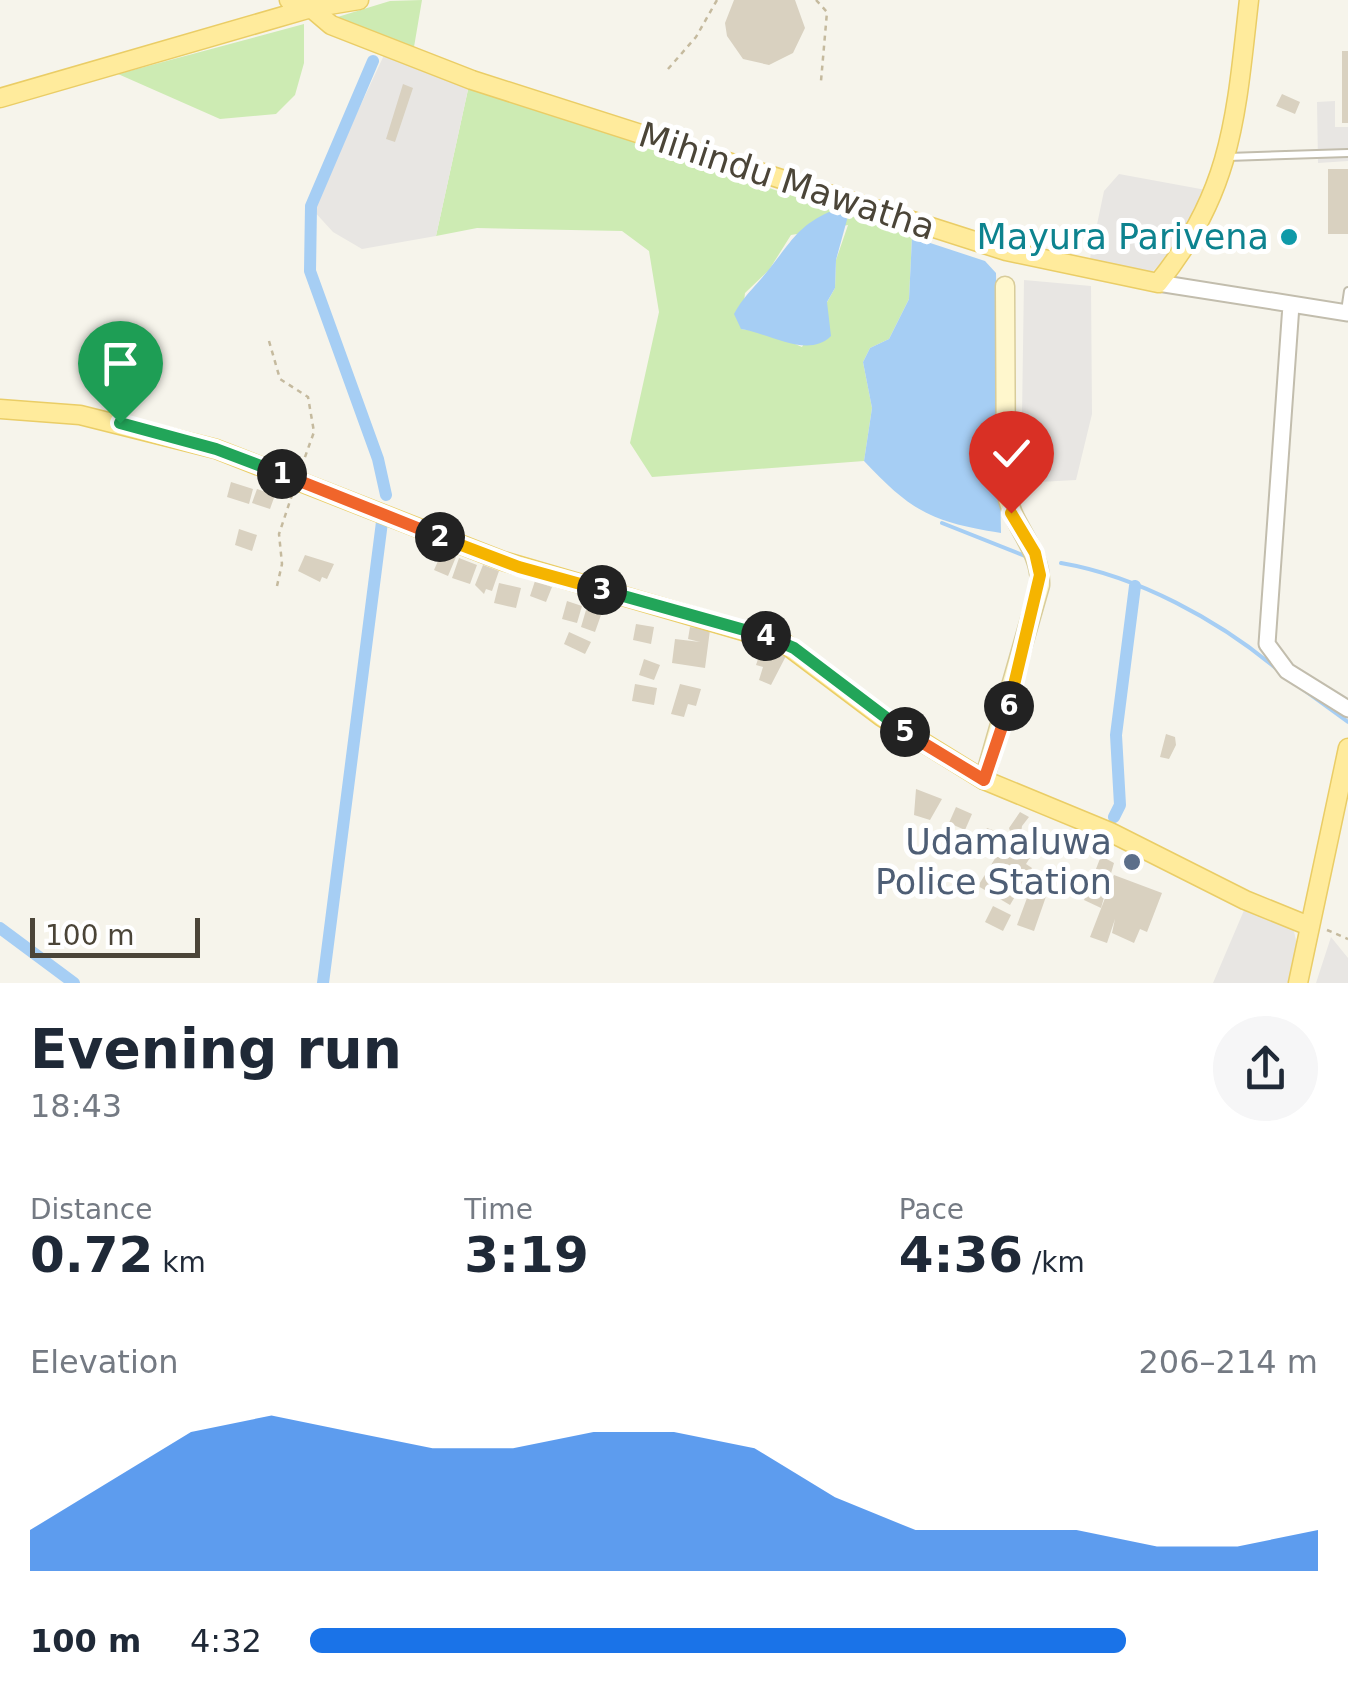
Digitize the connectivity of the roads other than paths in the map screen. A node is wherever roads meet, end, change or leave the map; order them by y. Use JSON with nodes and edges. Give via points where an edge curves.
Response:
{"nodes":[{"id":1,"x":289,"y":0,"type":"edge"},
{"id":2,"x":360,"y":0,"type":"edge"},
{"id":3,"x":1249,"y":0,"type":"edge"},
{"id":4,"x":311,"y":8,"type":"junction"},
{"id":5,"x":0,"y":98,"type":"edge"},
{"id":6,"x":1348,"y":154,"type":"edge"},
{"id":7,"x":1226,"y":157,"type":"junction"},
{"id":8,"x":1158,"y":284,"type":"junction"},
{"id":9,"x":1005,"y":286,"type":"dead end"},
{"id":10,"x":1348,"y":293,"type":"edge"},
{"id":11,"x":1298,"y":306,"type":"junction"},
{"id":12,"x":1346,"y":312,"type":"edge"},
{"id":13,"x":0,"y":409,"type":"edge"},
{"id":14,"x":1348,"y":709,"type":"edge"},
{"id":15,"x":1348,"y":748,"type":"edge"},
{"id":16,"x":984,"y":780,"type":"junction"},
{"id":17,"x":1309,"y":926,"type":"junction"},
{"id":18,"x":1298,"y":983,"type":"edge"}],
"edges":[{"from":1,"to":4,"type":"main road","name":"Mihindu Mawatha"},
{"from":2,"to":4,"type":"main road"},
{"from":3,"to":7,"type":"main road"},
{"from":4,"to":5,"type":"main road"},
{"from":4,"to":8,"type":"main road","name":"Mihindu Mawatha","via":[[331,25],[491,86],[1006,251]]},
{"from":6,"to":7,"type":"lane"},
{"from":7,"to":8,"type":"main road","via":[[1209,210]]},
{"from":8,"to":11,"type":"street"},
{"from":9,"to":16,"type":"main road","via":[[1006,490],[1037,560],[1037,602]]},
{"from":10,"to":12,"type":"lane"},
{"from":11,"to":12,"type":"street"},
{"from":11,"to":14,"type":"street","via":[[1267,644],[1287,671]]},
{"from":13,"to":16,"type":"main road","via":[[120,423],[216,449],[519,567],[784,643]]},
{"from":15,"to":17,"type":"main road"},
{"from":16,"to":17,"type":"main road"},
{"from":17,"to":18,"type":"main road"}]}
